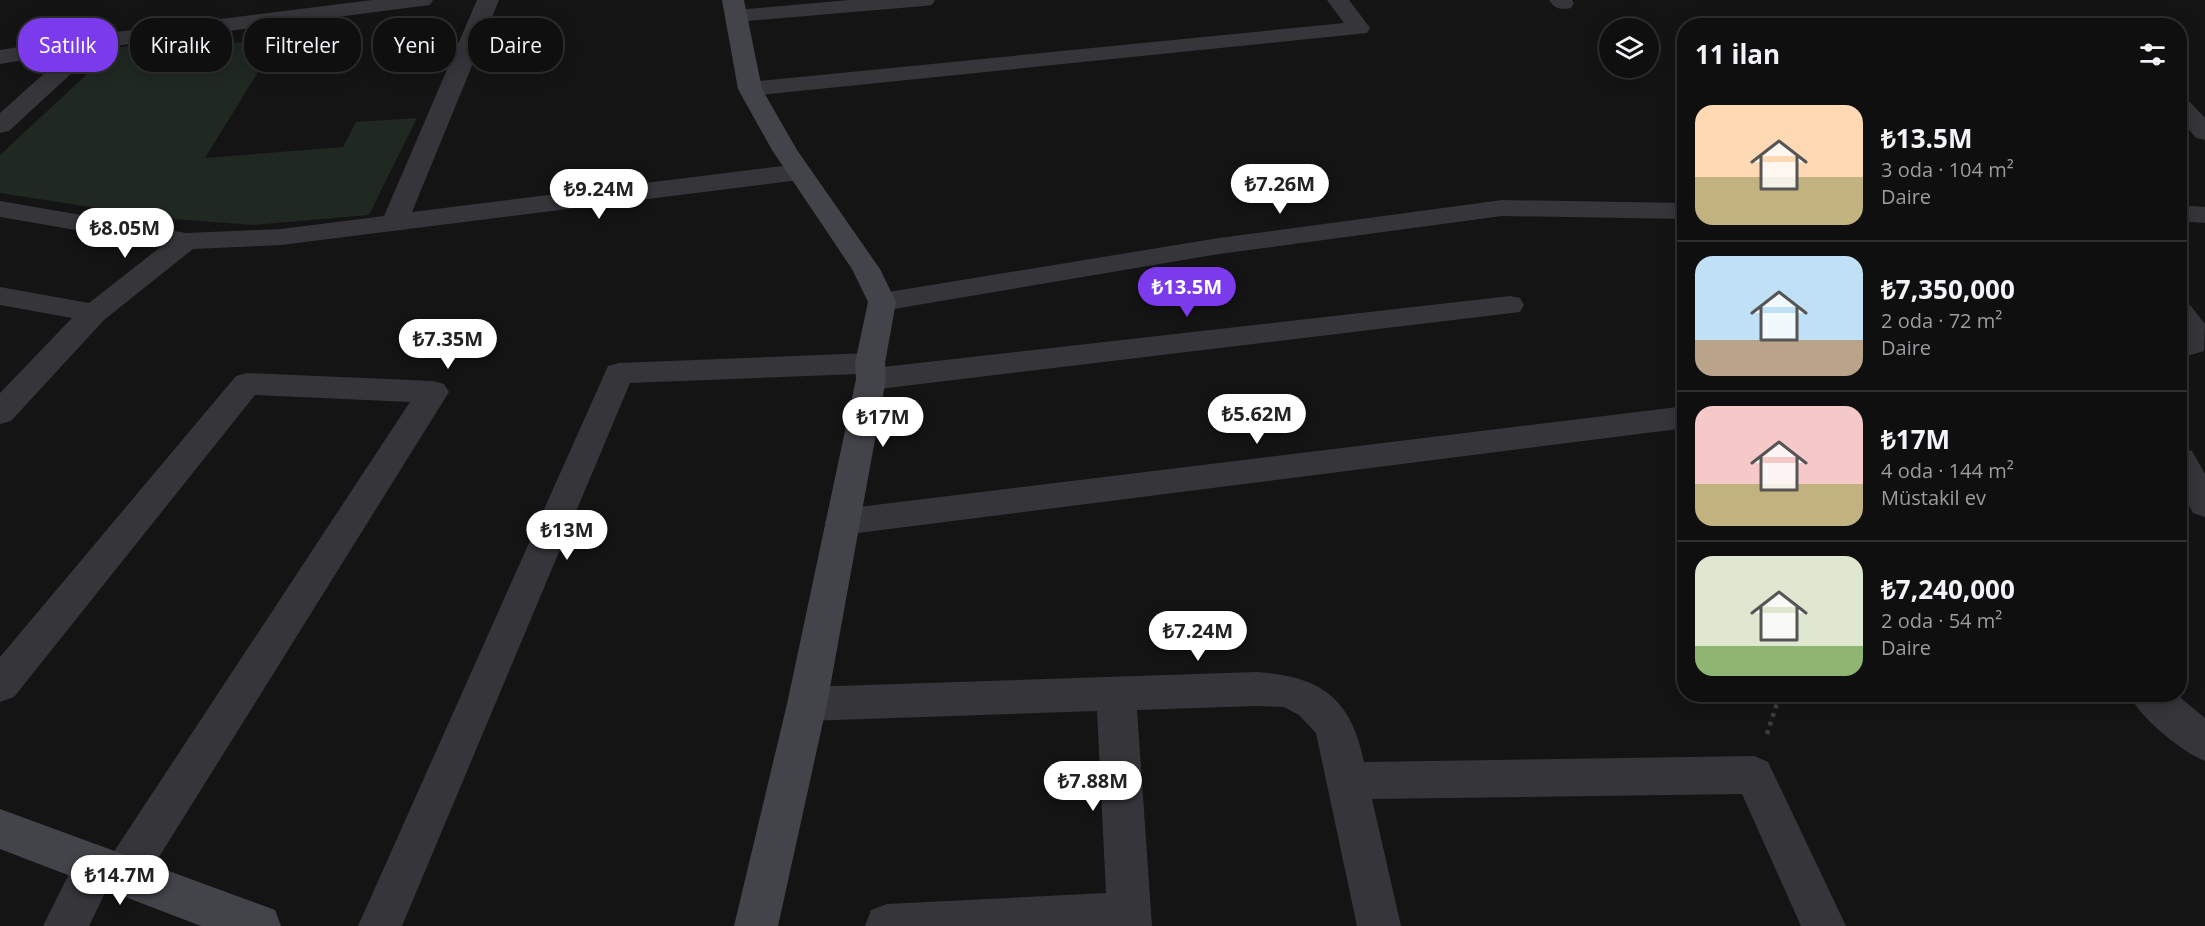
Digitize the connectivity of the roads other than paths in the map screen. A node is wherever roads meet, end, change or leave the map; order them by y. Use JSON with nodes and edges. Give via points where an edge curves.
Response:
{"nodes":[{"id":1,"x":422,"y":0,"type":"edge"},
{"id":2,"x":488,"y":0,"type":"edge"},
{"id":3,"x":924,"y":0,"type":"edge"},
{"id":4,"x":1338,"y":0,"type":"edge"},
{"id":5,"x":734,"y":8,"type":"edge"},
{"id":6,"x":118,"y":39,"type":"edge"},
{"id":7,"x":18,"y":54,"type":"edge"},
{"id":8,"x":0,"y":57,"type":"edge"},
{"id":9,"x":59,"y":72,"type":"edge"},
{"id":10,"x":750,"y":89,"type":"junction"},
{"id":11,"x":2187,"y":113,"type":"edge"},
{"id":12,"x":0,"y":126,"type":"edge"},
{"id":13,"x":2205,"y":133,"type":"edge"},
{"id":14,"x":799,"y":171,"type":"junction"},
{"id":15,"x":0,"y":209,"type":"edge"},
{"id":16,"x":1677,"y":211,"type":"edge"},
{"id":17,"x":2187,"y":214,"type":"edge"},
{"id":18,"x":2205,"y":215,"type":"edge"},
{"id":19,"x":394,"y":224,"type":"junction"},
{"id":20,"x":186,"y":241,"type":"junction"},
{"id":21,"x":0,"y":296,"type":"edge"},
{"id":22,"x":882,"y":302,"type":"junction"},
{"id":23,"x":1509,"y":305,"type":"dead end"},
{"id":24,"x":94,"y":313,"type":"junction"},
{"id":25,"x":2187,"y":321,"type":"edge"},
{"id":26,"x":2187,"y":346,"type":"edge"},
{"id":27,"x":871,"y":371,"type":"junction"},
{"id":28,"x":0,"y":413,"type":"edge"},
{"id":29,"x":1677,"y":418,"type":"edge"},
{"id":30,"x":2187,"y":451,"type":"edge"},
{"id":31,"x":2205,"y":451,"type":"edge"},
{"id":32,"x":2187,"y":472,"type":"edge"},
{"id":33,"x":2205,"y":504,"type":"edge"},
{"id":34,"x":842,"y":522,"type":"junction"},
{"id":35,"x":0,"y":685,"type":"edge"},
{"id":36,"x":1116,"y":695,"type":"junction"},
{"id":37,"x":2157,"y":702,"type":"edge"},
{"id":38,"x":807,"y":704,"type":"junction"},
{"id":39,"x":2205,"y":743,"type":"edge"},
{"id":40,"x":1348,"y":781,"type":"junction"},
{"id":41,"x":3,"y":834,"type":"edge"},
{"id":42,"x":110,"y":870,"type":"junction"},
{"id":43,"x":1130,"y":920,"type":"edge"},
{"id":44,"x":65,"y":926,"type":"edge"},
{"id":45,"x":259,"y":926,"type":"edge"},
{"id":46,"x":380,"y":926,"type":"edge"},
{"id":47,"x":756,"y":926,"type":"edge"},
{"id":48,"x":887,"y":926,"type":"edge"},
{"id":49,"x":1379,"y":926,"type":"edge"},
{"id":50,"x":1824,"y":926,"type":"edge"}],
"edges":[{"from":1,"to":6,"type":"street"},
{"from":2,"to":19,"type":"street"},
{"from":3,"to":5,"type":"street"},
{"from":4,"to":10,"type":"street","via":[[1359,28]]},
{"from":5,"to":10,"type":"street"},
{"from":7,"to":8,"type":"street"},
{"from":9,"to":12,"type":"street"},
{"from":10,"to":14,"type":"street"},
{"from":11,"to":13,"type":"street"},
{"from":14,"to":19,"type":"street"},
{"from":14,"to":22,"type":"street","via":[[866,269]]},
{"from":15,"to":20,"type":"street"},
{"from":16,"to":22,"type":"street","via":[[1502,208],[1219,246]]},
{"from":17,"to":18,"type":"street"},
{"from":19,"to":20,"type":"street","via":[[281,237]]},
{"from":20,"to":24,"type":"street"},
{"from":21,"to":24,"type":"street"},
{"from":22,"to":27,"type":"street"},
{"from":23,"to":27,"type":"street"},
{"from":24,"to":28,"type":"street"},
{"from":25,"to":26,"type":"street","via":[[2197,338]]},
{"from":27,"to":34,"type":"street"},
{"from":27,"to":46,"type":"street","via":[[620,373]]},
{"from":29,"to":34,"type":"street"},
{"from":30,"to":31,"type":"street"},
{"from":32,"to":33,"type":"street"},
{"from":34,"to":38,"type":"street"},
{"from":35,"to":42,"type":"street","via":[[247,384],[433,392]]},
{"from":36,"to":38,"type":"street"},
{"from":36,"to":40,"type":"street","via":[[1288,691],[1313,703],[1333,724]]},
{"from":36,"to":43,"type":"street"},
{"from":37,"to":39,"type":"street"},
{"from":38,"to":47,"type":"street"},
{"from":40,"to":49,"type":"street"},
{"from":40,"to":50,"type":"street","via":[[1754,775]]},
{"from":41,"to":42,"type":"street"},
{"from":42,"to":44,"type":"street"},
{"from":42,"to":45,"type":"street"},
{"from":43,"to":48,"type":"street"}]}
